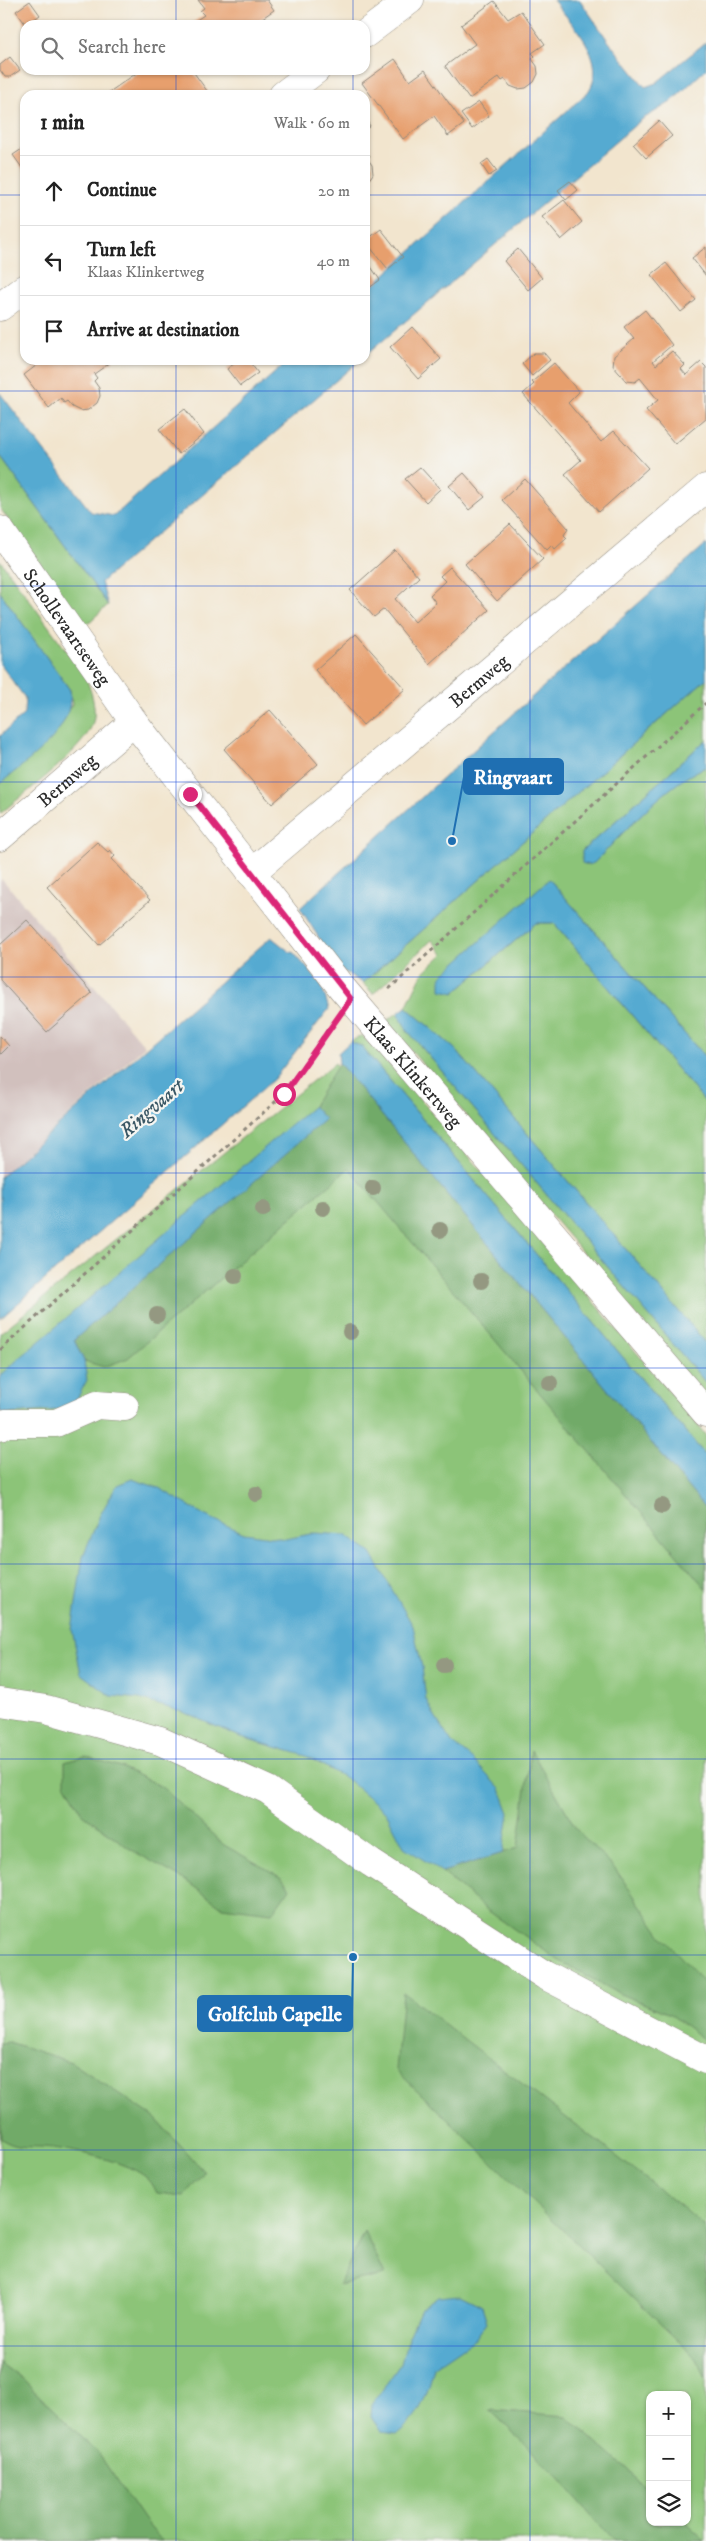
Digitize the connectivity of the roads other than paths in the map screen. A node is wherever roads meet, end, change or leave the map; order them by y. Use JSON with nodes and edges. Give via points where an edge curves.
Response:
{"nodes":[{"id":1,"x":410,"y":0,"type":"edge"},
{"id":2,"x":370,"y":30,"type":"edge"},
{"id":3,"x":309,"y":75,"type":"edge"},
{"id":4,"x":290,"y":90,"type":"edge"},
{"id":5,"x":20,"y":292,"type":"edge"},
{"id":6,"x":0,"y":307,"type":"edge"},
{"id":7,"x":706,"y":488,"type":"edge"},
{"id":8,"x":0,"y":530,"type":"edge"},
{"id":9,"x":134,"y":722,"type":"junction"},
{"id":10,"x":0,"y":837,"type":"edge"},
{"id":11,"x":251,"y":873,"type":"junction"},
{"id":12,"x":125,"y":1407,"type":"dead end"},
{"id":13,"x":706,"y":1413,"type":"edge"},
{"id":14,"x":0,"y":1427,"type":"edge"},
{"id":15,"x":0,"y":1702,"type":"edge"},
{"id":16,"x":706,"y":2060,"type":"edge"}],
"edges":[{"from":1,"to":2,"type":"street"},
{"from":3,"to":4,"type":"street"},
{"from":5,"to":6,"type":"street"},
{"from":7,"to":11,"type":"street","name":"Bermweg"},
{"from":8,"to":9,"type":"street","name":"Schollevaartseweg"},
{"from":9,"to":10,"type":"street","name":"Bermweg"},
{"from":9,"to":11,"type":"street","name":"Klaas Klinkertweg"},
{"from":11,"to":13,"type":"street","name":"Klaas Klinkertweg","via":[[352,1000]]},
{"from":12,"to":14,"type":"street","via":[[97,1406],[56,1423],[5,1423]]},
{"from":15,"to":16,"type":"street","via":[[46,1709],[160,1741],[268,1790],[371,1863],[544,1975]]}]}
